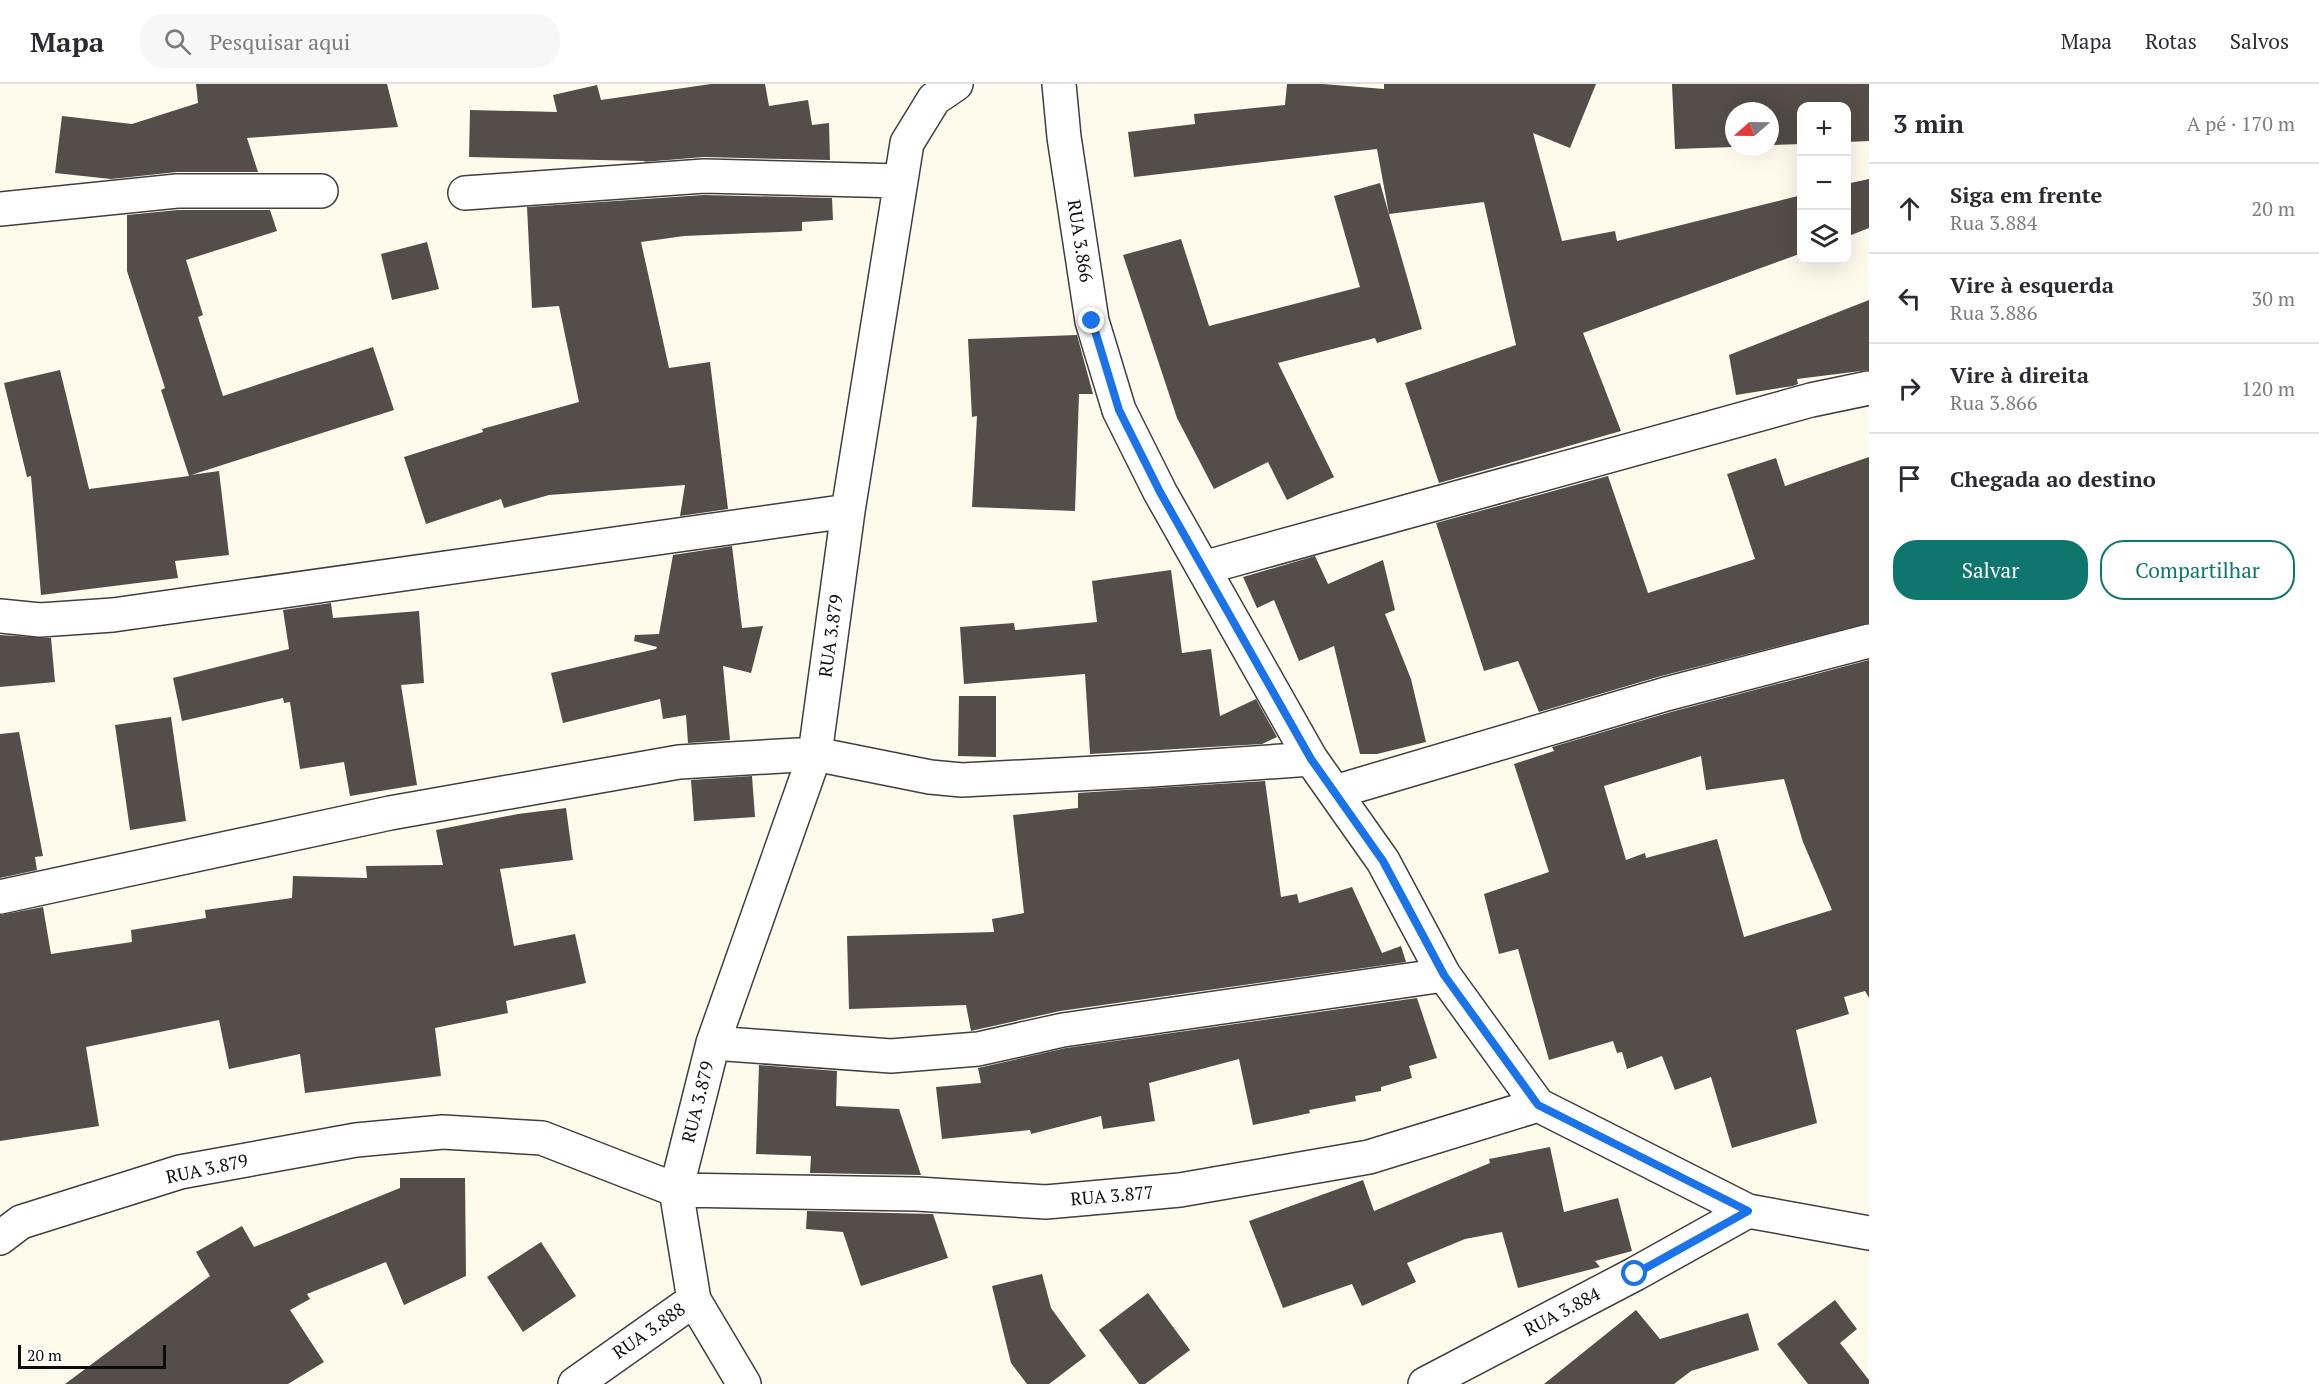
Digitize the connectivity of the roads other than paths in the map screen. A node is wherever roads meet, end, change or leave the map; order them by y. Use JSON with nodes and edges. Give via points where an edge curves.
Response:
{"nodes":[{"id":1,"x":956,"y":84,"type":"edge"},
{"id":2,"x":1059,"y":84,"type":"edge"},
{"id":3,"x":901,"y":181,"type":"junction"},
{"id":4,"x":321,"y":191,"type":"dead end"},
{"id":5,"x":465,"y":193,"type":"dead end"},
{"id":6,"x":0,"y":209,"type":"edge"},
{"id":7,"x":1869,"y":388,"type":"edge"},
{"id":8,"x":848,"y":511,"type":"junction"},
{"id":9,"x":1203,"y":568,"type":"junction"},
{"id":10,"x":0,"y":616,"type":"edge"},
{"id":11,"x":1869,"y":642,"type":"edge"},
{"id":12,"x":815,"y":754,"type":"junction"},
{"id":13,"x":1311,"y":759,"type":"junction"},
{"id":14,"x":1335,"y":792,"type":"junction"},
{"id":15,"x":0,"y":897,"type":"edge"},
{"id":16,"x":1444,"y":975,"type":"junction"},
{"id":17,"x":713,"y":1043,"type":"junction"},
{"id":18,"x":1538,"y":1105,"type":"junction"},
{"id":19,"x":676,"y":1190,"type":"junction"},
{"id":20,"x":1748,"y":1211,"type":"junction"},
{"id":21,"x":7,"y":1225,"type":"edge"},
{"id":22,"x":1869,"y":1233,"type":"edge"},
{"id":23,"x":694,"y":1300,"type":"junction"},
{"id":24,"x":575,"y":1384,"type":"edge"},
{"id":25,"x":744,"y":1384,"type":"edge"},
{"id":26,"x":1425,"y":1384,"type":"edge"}],
"edges":[{"from":1,"to":3,"type":"street","name":"RUA 3.879","via":[[934,99],[907,143]]},
{"from":2,"to":9,"type":"street","name":"RUA 3.866","via":[[1092,321],[1119,410]]},
{"from":3,"to":5,"type":"street","via":[[704,176]]},
{"from":3,"to":8,"type":"street","name":"RUA 3.879"},
{"from":4,"to":6,"type":"street","via":[[177,191]]},
{"from":7,"to":9,"type":"street","via":[[1811,400]]},
{"from":8,"to":10,"type":"street","via":[[113,615],[40,620]]},
{"from":8,"to":12,"type":"street","name":"RUA 3.879"},
{"from":9,"to":13,"type":"street","name":"RUA 3.866"},
{"from":11,"to":14,"type":"street","via":[[1666,694]]},
{"from":12,"to":13,"type":"street","via":[[962,780]]},
{"from":12,"to":15,"type":"street","via":[[656,766],[390,813]]},
{"from":12,"to":17,"type":"street","name":"RUA 3.879"},
{"from":13,"to":14,"type":"street","name":"RUA 3.866"},
{"from":14,"to":16,"type":"street","name":"RUA 3.866","via":[[1383,861]]},
{"from":16,"to":17,"type":"street","via":[[1063,1030],[978,1049],[891,1056]]},
{"from":16,"to":18,"type":"street","name":"RUA 3.866"},
{"from":17,"to":19,"type":"street","name":"RUA 3.879"},
{"from":18,"to":19,"type":"street","name":"RUA 3.877","via":[[1369,1157],[1180,1190],[1046,1202],[917,1194]]},
{"from":18,"to":20,"type":"street"},
{"from":19,"to":21,"type":"street","name":"RUA 3.879","via":[[542,1138],[443,1132],[356,1140],[180,1172]]},
{"from":19,"to":23,"type":"street","name":"RUA 3.879"},
{"from":20,"to":22,"type":"street"},
{"from":20,"to":26,"type":"street","name":"RUA 3.884"},
{"from":23,"to":24,"type":"street","name":"RUA 3.888"},
{"from":23,"to":25,"type":"street","name":"RUA 3.879"}]}
